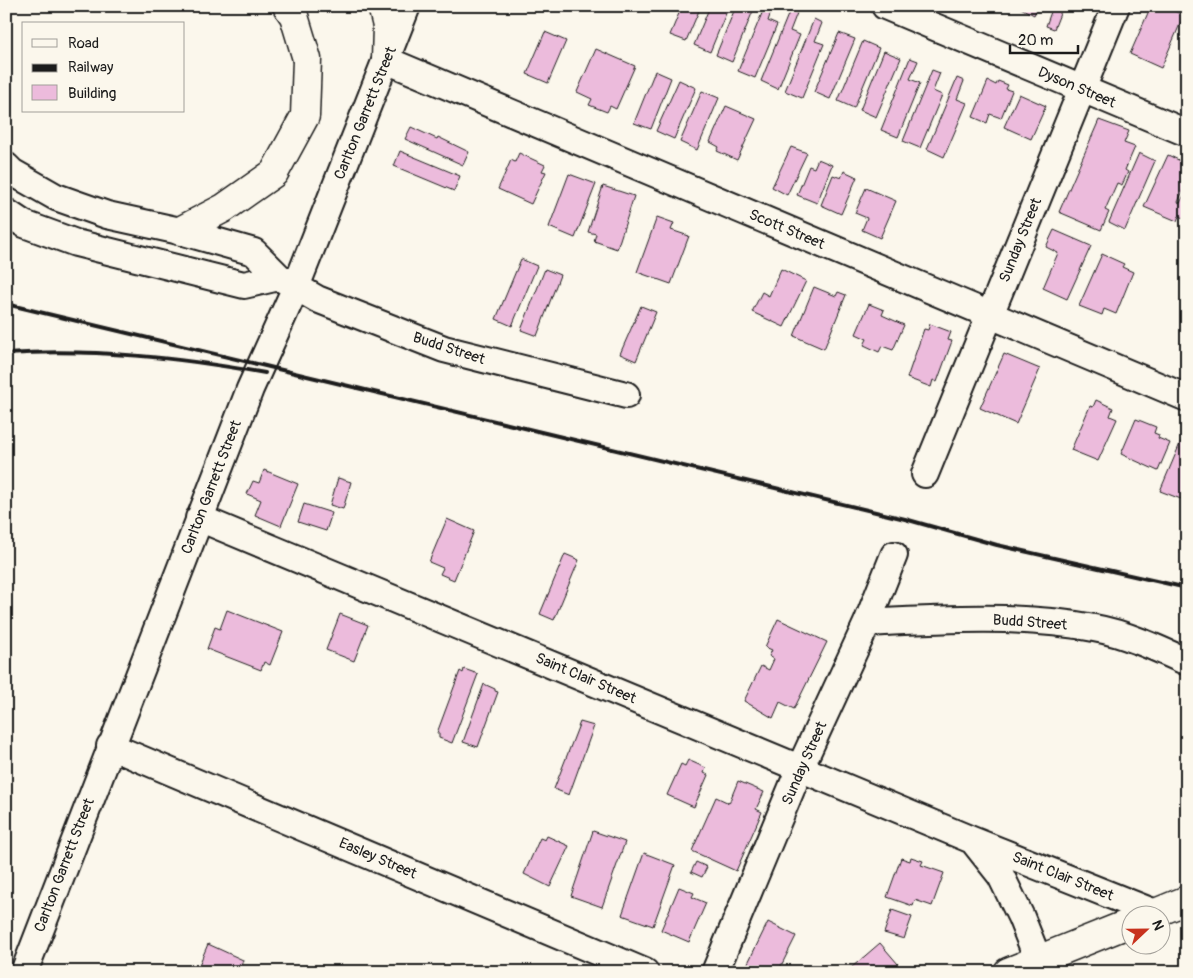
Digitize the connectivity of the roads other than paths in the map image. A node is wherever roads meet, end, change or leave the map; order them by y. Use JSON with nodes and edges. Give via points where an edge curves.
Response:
{"nodes":[{"id":1,"x":287,"y":6,"type":"edge"},
{"id":2,"x":382,"y":6,"type":"edge"},
{"id":3,"x":406,"y":6,"type":"edge"},
{"id":4,"x":885,"y":6,"type":"edge"},
{"id":5,"x":1116,"y":6,"type":"edge"},
{"id":6,"x":386,"y":60,"type":"junction"},
{"id":7,"x":1081,"y":89,"type":"junction"},
{"id":8,"x":1187,"y":133,"type":"edge"},
{"id":9,"x":6,"y":166,"type":"edge"},
{"id":10,"x":6,"y":212,"type":"edge"},
{"id":11,"x":180,"y":231,"type":"junction"},
{"id":12,"x":288,"y":282,"type":"junction"},
{"id":13,"x":990,"y":315,"type":"junction"},
{"id":14,"x":626,"y":395,"type":"dead end"},
{"id":15,"x":1187,"y":398,"type":"edge"},
{"id":16,"x":925,"y":474,"type":"dead end"},
{"id":17,"x":199,"y":518,"type":"junction"},
{"id":18,"x":894,"y":555,"type":"dead end"},
{"id":19,"x":867,"y":623,"type":"junction"},
{"id":20,"x":1187,"y":662,"type":"edge"},
{"id":21,"x":110,"y":746,"type":"junction"},
{"id":22,"x":800,"y":768,"type":"junction"},
{"id":23,"x":972,"y":840,"type":"junction"},
{"id":24,"x":1187,"y":900,"type":"edge"},
{"id":25,"x":1120,"y":906,"type":"edge"},
{"id":26,"x":1170,"y":907,"type":"edge"},
{"id":27,"x":1120,"y":928,"type":"edge"},
{"id":28,"x":1040,"y":966,"type":"edge"},
{"id":29,"x":24,"y":972,"type":"edge"},
{"id":30,"x":645,"y":972,"type":"edge"},
{"id":31,"x":715,"y":972,"type":"edge"},
{"id":32,"x":1008,"y":972,"type":"edge"}],
"edges":[{"from":1,"to":11,"type":"main road","via":[[294,16],[307,58],[305,116],[274,173],[224,208]]},
{"from":2,"to":6,"type":"main road","via":[[387,26]]},
{"from":3,"to":6,"type":"street","name":"Carlton Garrett Street"},
{"from":4,"to":7,"type":"street","name":"Dyson Street"},
{"from":5,"to":7,"type":"street","name":"Sunday Street"},
{"from":6,"to":12,"type":"street","name":"Carlton Garrett Street"},
{"from":6,"to":13,"type":"street","name":"Scott Street"},
{"from":7,"to":8,"type":"street","name":"Dyson Street"},
{"from":7,"to":13,"type":"street","name":"Sunday Street"},
{"from":9,"to":11,"type":"street","name":"Budd Street","via":[[56,197],[107,215]]},
{"from":10,"to":12,"type":"street","via":[[24,224],[76,243],[244,285]]},
{"from":11,"to":12,"type":"street","name":"Budd Street","via":[[254,252]]},
{"from":12,"to":14,"type":"street","name":"Budd Street","via":[[316,299],[444,350]]},
{"from":12,"to":17,"type":"street","name":"Carlton Garrett Street"},
{"from":13,"to":15,"type":"street","name":"Scott Street"},
{"from":13,"to":16,"type":"street","name":"Sunday Street"},
{"from":17,"to":21,"type":"street","name":"Carlton Garrett Street"},
{"from":17,"to":22,"type":"street","name":"Saint Clair Street"},
{"from":18,"to":19,"type":"street","name":"Sunday Street"},
{"from":19,"to":20,"type":"street","name":"Budd Street","via":[[1015,620],[1096,628],[1157,648]]},
{"from":19,"to":22,"type":"street","name":"Sunday Street"},
{"from":21,"to":29,"type":"street","name":"Carlton Garrett Street"},
{"from":21,"to":30,"type":"street","name":"Easley Street"},
{"from":22,"to":23,"type":"street","name":"Saint Clair Street"},
{"from":22,"to":31,"type":"street","name":"Sunday Street"},
{"from":23,"to":25,"type":"street","name":"Saint Clair Street"},
{"from":23,"to":28,"type":"street","name":"Saint Clair Street","via":[[1001,876]]},
{"from":24,"to":26,"type":"main road"},
{"from":27,"to":28,"type":"main road"},
{"from":28,"to":32,"type":"main road"}]}
